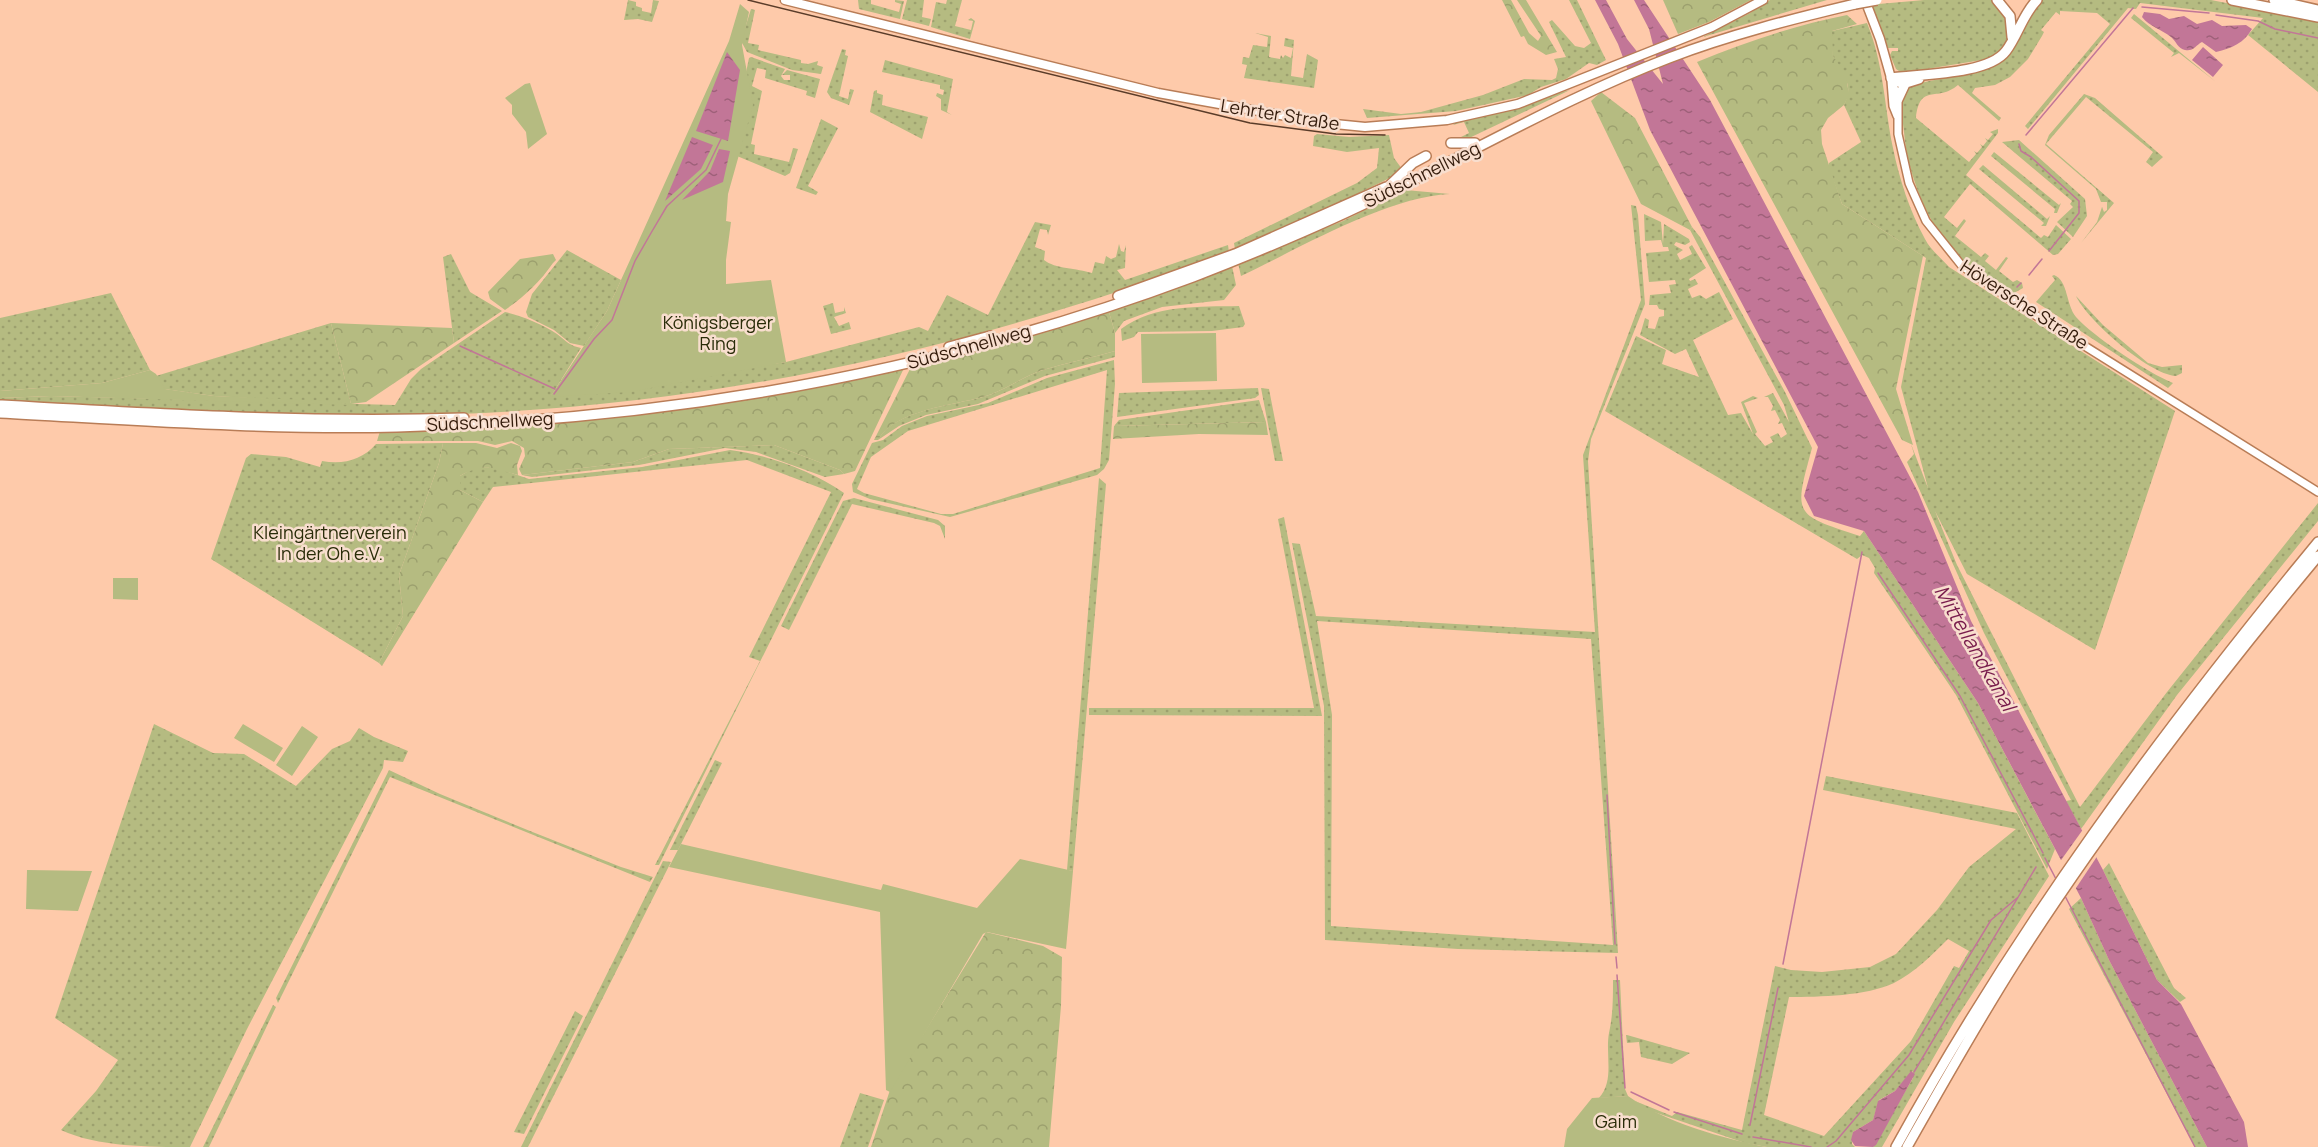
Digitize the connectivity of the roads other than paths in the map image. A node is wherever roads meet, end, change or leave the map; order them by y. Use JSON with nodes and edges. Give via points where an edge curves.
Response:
{"nodes":[{"id":1,"x":785,"y":0,"type":"edge"},
{"id":2,"x":1763,"y":0,"type":"edge"},
{"id":3,"x":1864,"y":0,"type":"edge"},
{"id":4,"x":1877,"y":0,"type":"edge"},
{"id":5,"x":1997,"y":0,"type":"edge"},
{"id":6,"x":2037,"y":0,"type":"edge"},
{"id":7,"x":2232,"y":0,"type":"edge"},
{"id":8,"x":2274,"y":0,"type":"edge"},
{"id":9,"x":1851,"y":2,"type":"edge"},
{"id":10,"x":2318,"y":10,"type":"edge"},
{"id":11,"x":2318,"y":17,"type":"edge"},
{"id":12,"x":2011,"y":42,"type":"junction"},
{"id":13,"x":1691,"y":43,"type":"junction"},
{"id":14,"x":1926,"y":75,"type":"junction"},
{"id":15,"x":1891,"y":78,"type":"junction"},
{"id":16,"x":1905,"y":84,"type":"junction"},
{"id":17,"x":1572,"y":93,"type":"junction"},
{"id":18,"x":1898,"y":99,"type":"junction"},
{"id":19,"x":1897,"y":116,"type":"junction"},
{"id":20,"x":1451,"y":142,"type":"dead end"},
{"id":21,"x":1475,"y":146,"type":"junction"},
{"id":22,"x":1426,"y":156,"type":"dead end"},
{"id":23,"x":1464,"y":160,"type":"dead end"},
{"id":24,"x":1390,"y":185,"type":"junction"},
{"id":25,"x":1418,"y":185,"type":"dead end"},
{"id":26,"x":1401,"y":186,"type":"junction"},
{"id":27,"x":4,"y":409,"type":"edge"},
{"id":28,"x":396,"y":423,"type":"junction"},
{"id":29,"x":2318,"y":492,"type":"edge"},
{"id":30,"x":2318,"y":542,"type":"edge"},
{"id":31,"x":2318,"y":556,"type":"edge"},
{"id":32,"x":1896,"y":1147,"type":"edge"},
{"id":33,"x":1907,"y":1147,"type":"edge"}],
"edges":[{"from":1,"to":17,"type":"main road","name":"Lehrter Straße","via":[[1143,90],[1348,126],[1392,126],[1457,118]]},
{"from":2,"to":13,"type":"main road"},
{"from":3,"to":15,"type":"main road","name":"Höversche Straße"},
{"from":4,"to":9,"type":"highway","name":"Südschnellweg","bridge":true},
{"from":5,"to":12,"type":"highway","via":[[2010,16]]},
{"from":6,"to":12,"type":"highway"},
{"from":7,"to":11,"type":"highway"},
{"from":8,"to":10,"type":"highway"},
{"from":9,"to":13,"type":"highway","name":"Südschnellweg"},
{"from":12,"to":14,"type":"highway","via":[[2002,55],[1989,63]]},
{"from":13,"to":17,"type":"highway","name":"Südschnellweg"},
{"from":14,"to":15,"type":"highway"},
{"from":14,"to":16,"type":"highway"},
{"from":15,"to":16,"type":"highway"},
{"from":15,"to":18,"type":"street","name":"Höversche Straße"},
{"from":15,"to":19,"type":"street","name":"Höversche Straße"},
{"from":16,"to":18,"type":"highway"},
{"from":17,"to":21,"type":"highway","name":"Südschnellweg"},
{"from":18,"to":19,"type":"street","name":"Höversche Straße"},
{"from":19,"to":29,"type":"street","name":"Höversche Straße","via":[[1902,161],[1917,205],[1952,257],[1993,288]]},
{"from":20,"to":21,"type":"highway"},
{"from":21,"to":23,"type":"highway"},
{"from":21,"to":24,"type":"highway","name":"Südschnellweg"},
{"from":21,"to":26,"type":"highway","name":"Südschnellweg"},
{"from":22,"to":24,"type":"highway"},
{"from":24,"to":28,"type":"highway","name":"Südschnellweg","via":[[1184,273],[1050,319],[927,353],[809,379],[638,405]]},
{"from":25,"to":26,"type":"highway"},
{"from":26,"to":28,"type":"highway","name":"Südschnellweg","via":[[1288,239],[1186,279],[1030,331],[923,359],[790,388],[650,409],[551,419]]},
{"from":27,"to":28,"type":"highway","name":"Südschnellweg"},
{"from":30,"to":32,"type":"highway","via":[[2194,694],[2046,898],[1967,1022]]},
{"from":31,"to":33,"type":"highway","via":[[2200,702],[2105,830],[1973,1031]]}]}
